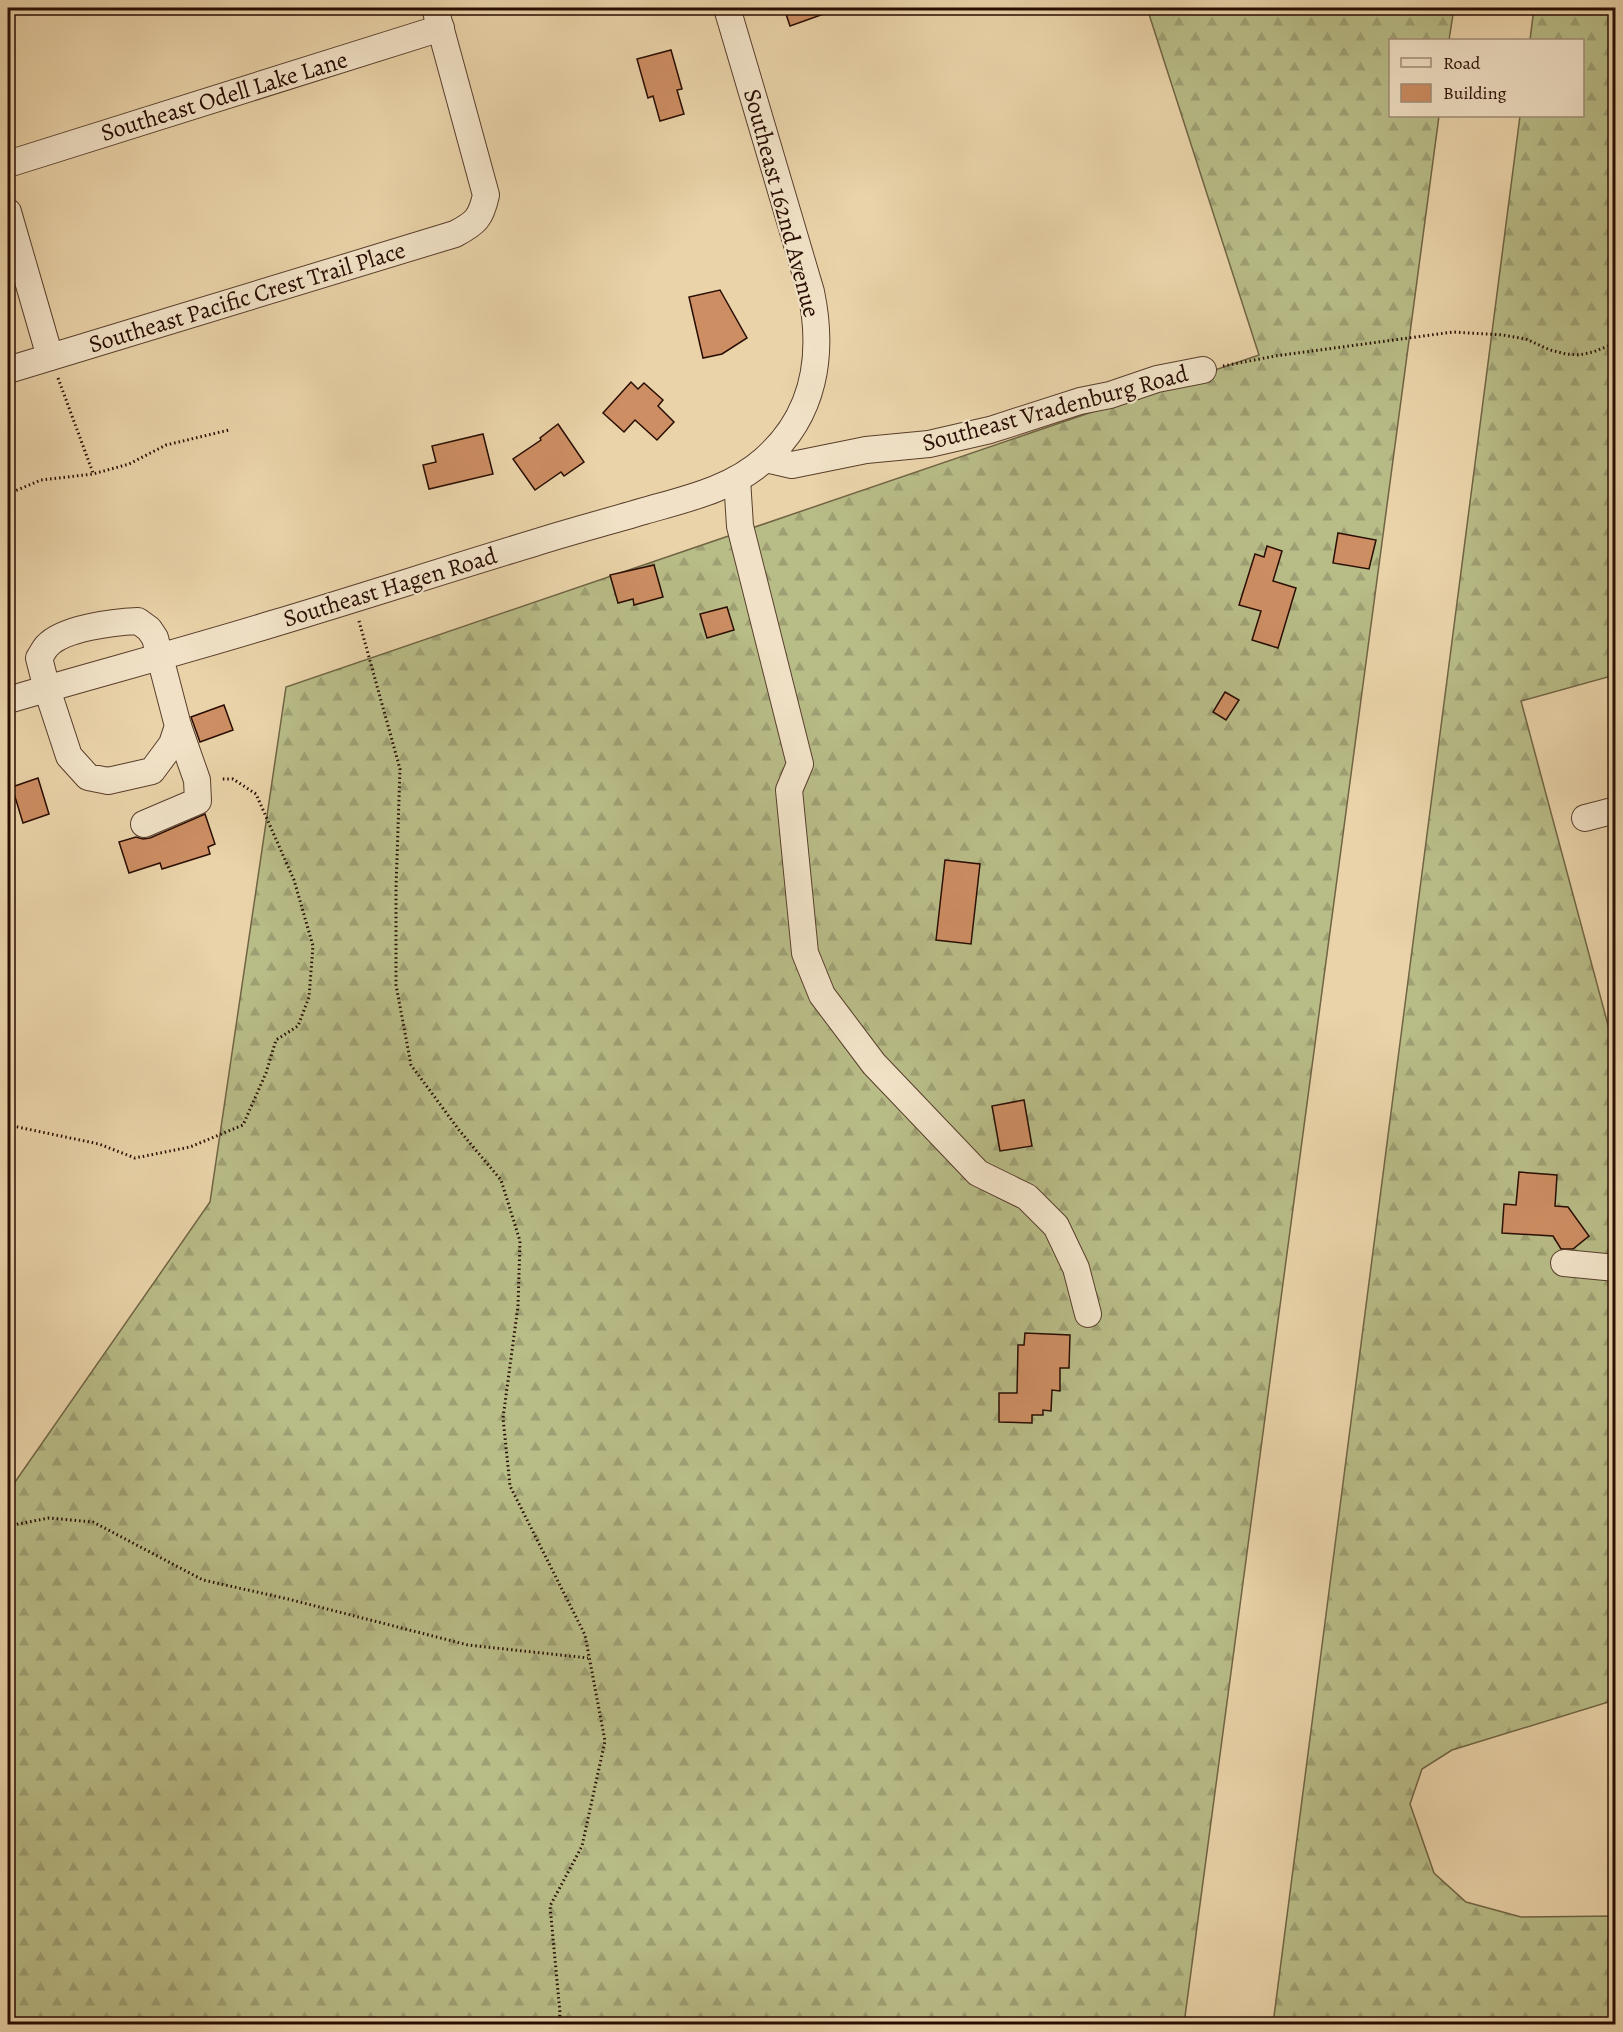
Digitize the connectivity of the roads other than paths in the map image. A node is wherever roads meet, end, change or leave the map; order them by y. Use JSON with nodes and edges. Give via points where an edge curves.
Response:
{"nodes":[{"id":1,"x":727,"y":8,"type":"edge"},
{"id":2,"x":438,"y":18,"type":"edge"},
{"id":3,"x":8,"y":164,"type":"edge"},
{"id":4,"x":8,"y":212,"type":"edge"},
{"id":5,"x":50,"y":357,"type":"junction"},
{"id":6,"x":8,"y":370,"type":"edge"},
{"id":7,"x":1203,"y":370,"type":"road end"},
{"id":8,"x":766,"y":459,"type":"junction"},
{"id":9,"x":737,"y":478,"type":"junction"},
{"id":10,"x":161,"y":657,"type":"junction"},
{"id":11,"x":47,"y":689,"type":"junction"},
{"id":12,"x":8,"y":700,"type":"edge"},
{"id":13,"x":178,"y":726,"type":"junction"},
{"id":14,"x":1616,"y":810,"type":"edge"},
{"id":15,"x":1585,"y":818,"type":"dead end"},
{"id":16,"x":144,"y":824,"type":"dead end"},
{"id":17,"x":1564,"y":1263,"type":"dead end"},
{"id":18,"x":1616,"y":1268,"type":"edge"},
{"id":19,"x":1088,"y":1314,"type":"dead end"}],
"edges":[{"from":1,"to":8,"type":"street","name":"Southeast 162nd Avenue","via":[[811,292],[817,333],[817,355],[808,397],[796,423]]},
{"from":2,"to":3,"type":"street","name":"Southeast Odell Lake Lane"},
{"from":2,"to":5,"type":"street","name":"Southeast Pacific Crest Trail Place","via":[[486,195],[482,214],[471,226]]},
{"from":4,"to":5,"type":"street"},
{"from":5,"to":6,"type":"street","name":"Southeast Pacific Crest Trail Place"},
{"from":7,"to":8,"type":"street","name":"Southeast Vradenburg Road","via":[[1157,379],[990,430],[929,444],[866,450],[792,465]]},
{"from":8,"to":9,"type":"street","name":"Southeast Hagen Road"},
{"from":9,"to":10,"type":"street","name":"Southeast Hagen Road","via":[[679,501]]},
{"from":9,"to":19,"type":"street","via":[[740,526],[800,764],[789,790],[805,953],[822,995],[874,1065],[978,1173],[1027,1197],[1056,1226],[1076,1268]]},
{"from":10,"to":11,"type":"street","name":"Southeast Hagen Road"},
{"from":10,"to":11,"type":"street","via":[[149,629],[138,621],[105,623],[48,645],[39,658]]},
{"from":10,"to":13,"type":"street"},
{"from":11,"to":12,"type":"street","name":"Southeast Hagen Road"},
{"from":11,"to":13,"type":"street","via":[[69,756],[88,777],[108,781],[152,771],[172,744]]},
{"from":13,"to":16,"type":"street","via":[[197,780],[198,801]]},
{"from":14,"to":15,"type":"street"},
{"from":17,"to":18,"type":"street"}]}
